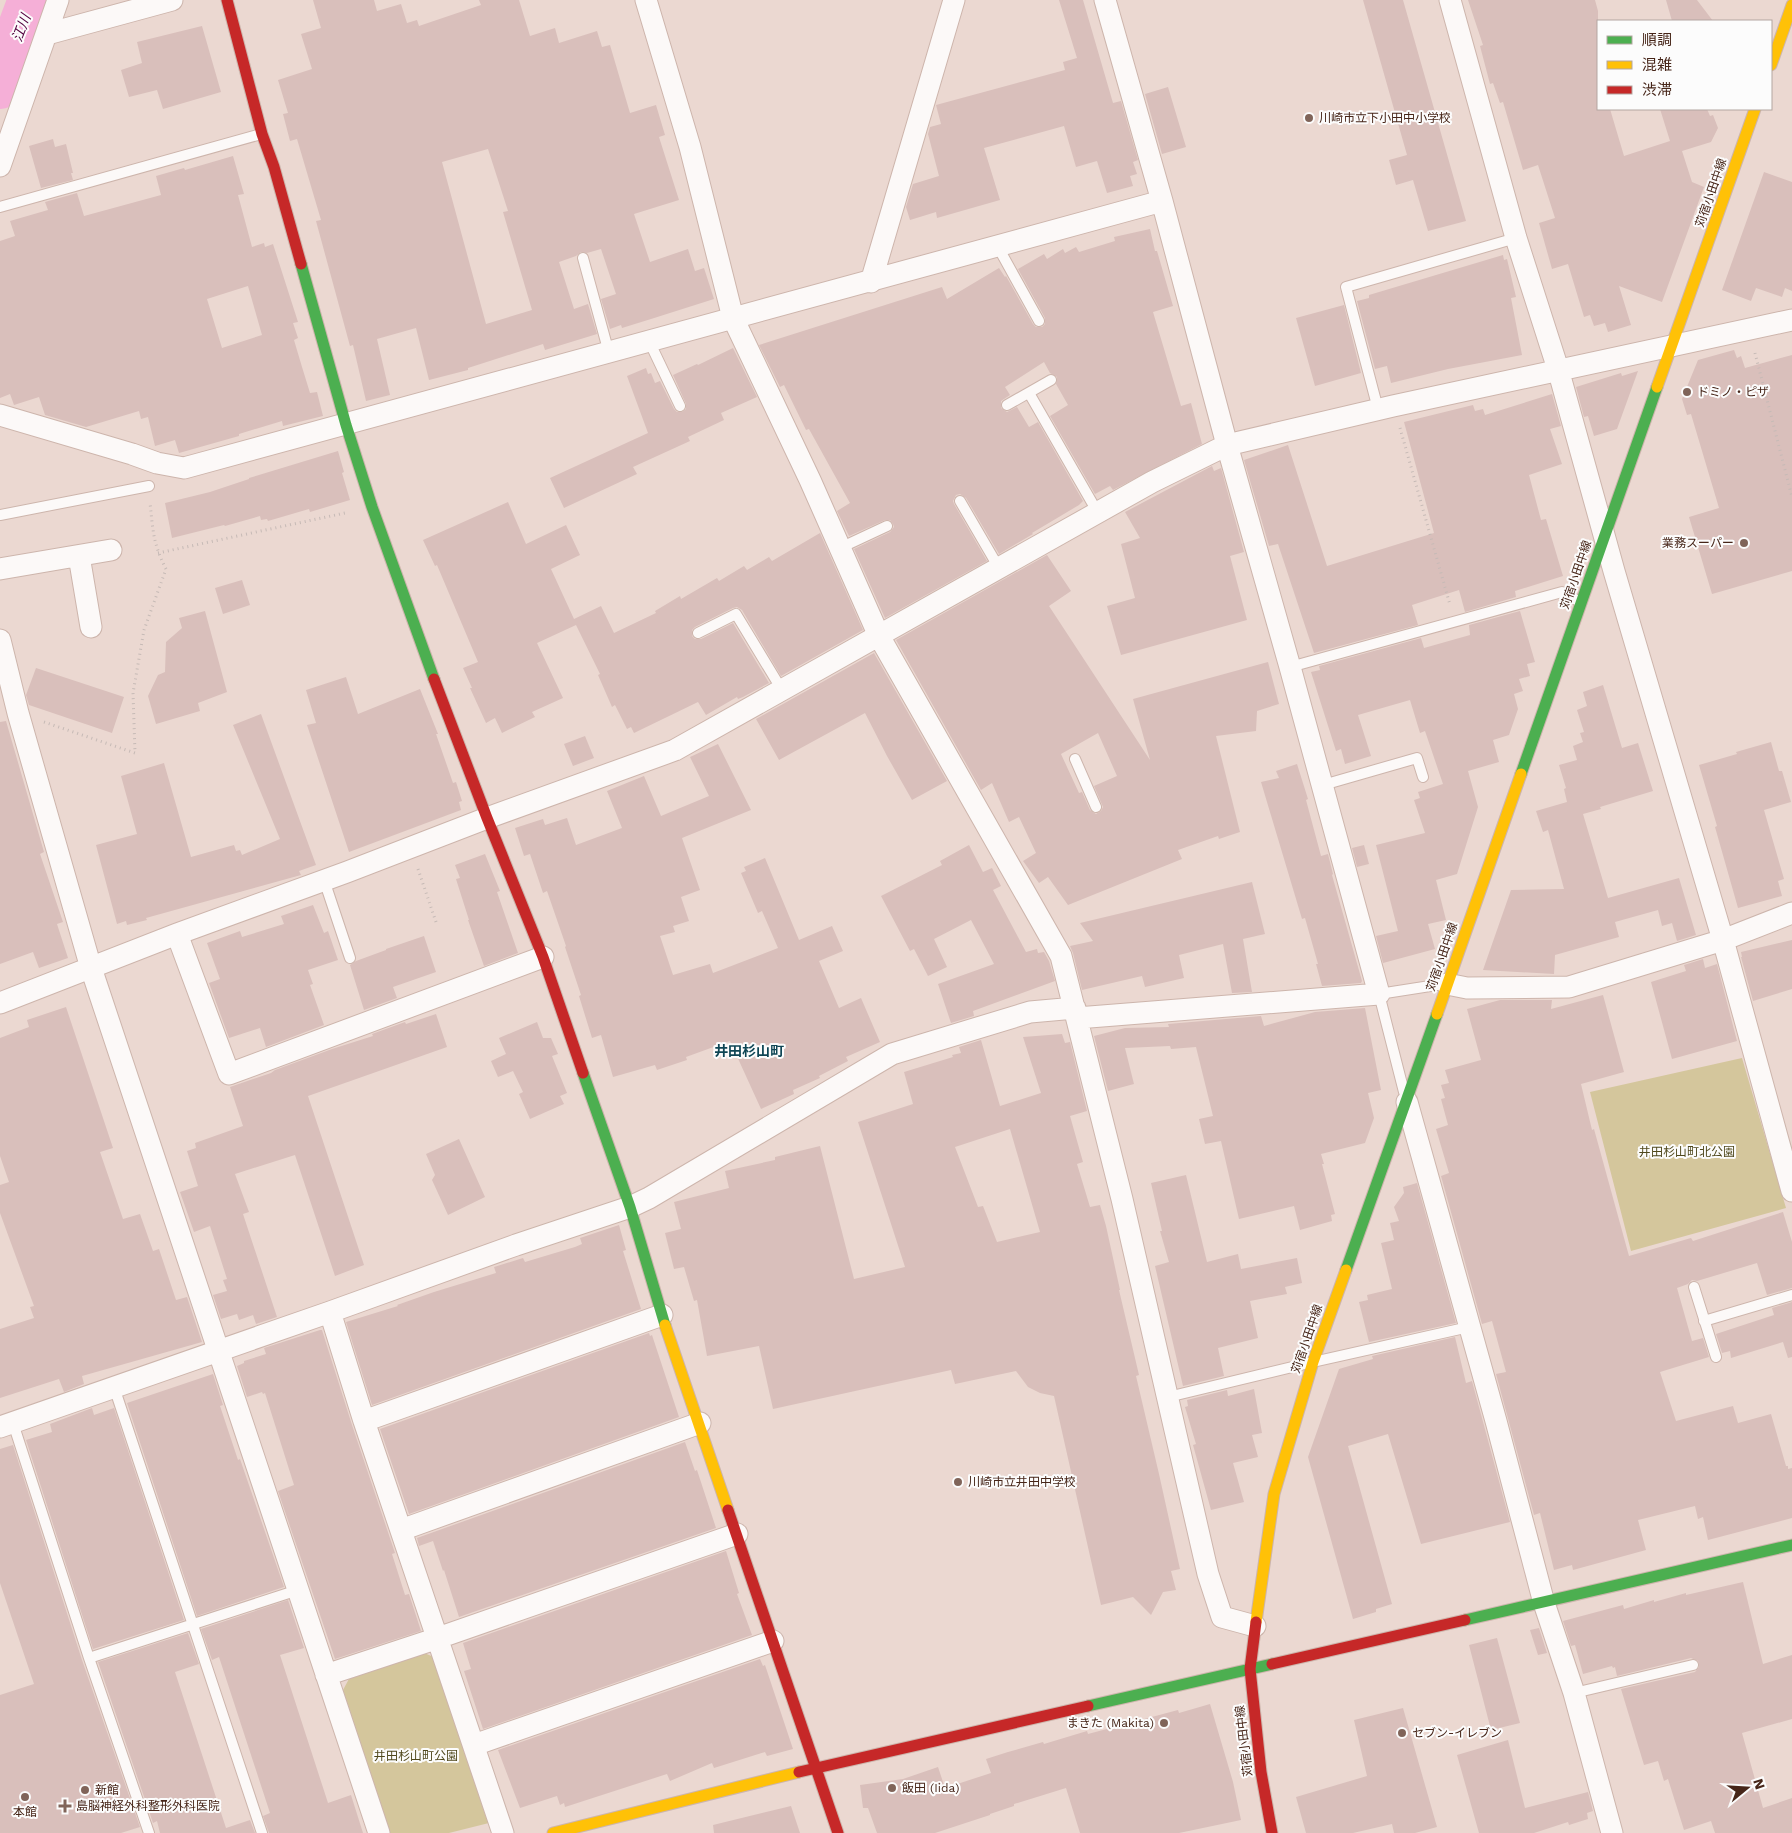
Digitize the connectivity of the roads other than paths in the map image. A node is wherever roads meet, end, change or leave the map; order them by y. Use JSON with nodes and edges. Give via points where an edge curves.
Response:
{"nodes":[{"id":1,"x":58,"y":0,"type":"edge"},
{"id":2,"x":172,"y":0,"type":"edge"},
{"id":3,"x":226,"y":0,"type":"edge"},
{"id":4,"x":646,"y":0,"type":"edge"},
{"id":5,"x":954,"y":0,"type":"edge"},
{"id":6,"x":1105,"y":0,"type":"edge"},
{"id":7,"x":1450,"y":0,"type":"edge"},
{"id":8,"x":1792,"y":6,"type":"edge"},
{"id":9,"x":47,"y":34,"type":"junction"},
{"id":10,"x":1772,"y":61,"type":"edge"},
{"id":11,"x":1755,"y":110,"type":"edge"},
{"id":12,"x":262,"y":134,"type":"junction"},
{"id":13,"x":0,"y":166,"type":"edge"},
{"id":14,"x":1162,"y":201,"type":"junction"},
{"id":15,"x":0,"y":207,"type":"edge"},
{"id":16,"x":1516,"y":238,"type":"junction"},
{"id":17,"x":998,"y":247,"type":"junction"},
{"id":18,"x":583,"y":258,"type":"dead end"},
{"id":19,"x":871,"y":282,"type":"junction"},
{"id":20,"x":733,"y":318,"type":"junction"},
{"id":21,"x":1792,"y":320,"type":"edge"},
{"id":22,"x":1039,"y":321,"type":"dead end"},
{"id":23,"x":649,"y":341,"type":"junction"},
{"id":24,"x":1672,"y":346,"type":"junction"},
{"id":25,"x":609,"y":353,"type":"junction"},
{"id":26,"x":1558,"y":370,"type":"junction"},
{"id":27,"x":1051,"y":380,"type":"dead end"},
{"id":28,"x":1029,"y":393,"type":"junction"},
{"id":29,"x":680,"y":406,"type":"dead end"},
{"id":30,"x":1007,"y":406,"type":"dead end"},
{"id":31,"x":1386,"y":407,"type":"junction"},
{"id":32,"x":0,"y":414,"type":"edge"},
{"id":33,"x":346,"y":425,"type":"junction"},
{"id":34,"x":1227,"y":445,"type":"junction"},
{"id":35,"x":149,"y":486,"type":"road end"},
{"id":36,"x":960,"y":501,"type":"dead end"},
{"id":37,"x":1098,"y":513,"type":"junction"},
{"id":38,"x":0,"y":515,"type":"edge"},
{"id":39,"x":886,"y":526,"type":"dead end"},
{"id":40,"x":1604,"y":536,"type":"junction"},
{"id":41,"x":840,"y":548,"type":"junction"},
{"id":42,"x":111,"y":550,"type":"dead end"},
{"id":43,"x":79,"y":556,"type":"junction"},
{"id":44,"x":999,"y":568,"type":"junction"},
{"id":45,"x":0,"y":569,"type":"edge"},
{"id":46,"x":1581,"y":602,"type":"junction"},
{"id":47,"x":91,"y":627,"type":"dead end"},
{"id":48,"x":698,"y":634,"type":"dead end"},
{"id":49,"x":879,"y":636,"type":"junction"},
{"id":50,"x":0,"y":640,"type":"edge"},
{"id":51,"x":1290,"y":668,"type":"junction"},
{"id":52,"x":782,"y":690,"type":"junction"},
{"id":53,"x":1075,"y":759,"type":"dead end"},
{"id":54,"x":1424,"y":777,"type":"dead end"},
{"id":55,"x":1323,"y":786,"type":"junction"},
{"id":56,"x":1096,"y":807,"type":"dead end"},
{"id":57,"x":487,"y":818,"type":"junction"},
{"id":58,"x":324,"y":880,"type":"junction"},
{"id":59,"x":1792,"y":913,"type":"edge"},
{"id":60,"x":177,"y":934,"type":"junction"},
{"id":61,"x":1723,"y":940,"type":"junction"},
{"id":62,"x":543,"y":957,"type":"junction"},
{"id":63,"x":350,"y":958,"type":"dead end"},
{"id":64,"x":91,"y":968,"type":"junction"},
{"id":65,"x":1447,"y":984,"type":"junction"},
{"id":66,"x":1379,"y":994,"type":"junction"},
{"id":67,"x":0,"y":1003,"type":"edge"},
{"id":68,"x":1076,"y":1013,"type":"junction"},
{"id":69,"x":1406,"y":1102,"type":"junction"},
{"id":70,"x":1792,"y":1191,"type":"edge"},
{"id":71,"x":630,"y":1207,"type":"junction"},
{"id":72,"x":1694,"y":1287,"type":"dead end"},
{"id":73,"x":1792,"y":1295,"type":"edge"},
{"id":74,"x":330,"y":1312,"type":"junction"},
{"id":75,"x":662,"y":1315,"type":"junction"},
{"id":76,"x":1704,"y":1321,"type":"junction"},
{"id":77,"x":1469,"y":1327,"type":"junction"},
{"id":78,"x":217,"y":1351,"type":"junction"},
{"id":79,"x":1716,"y":1357,"type":"dead end"},
{"id":80,"x":1313,"y":1362,"type":"junction"},
{"id":81,"x":114,"y":1387,"type":"junction"},
{"id":82,"x":1168,"y":1397,"type":"junction"},
{"id":83,"x":364,"y":1421,"type":"junction"},
{"id":84,"x":700,"y":1423,"type":"junction"},
{"id":85,"x":6,"y":1425,"type":"edge"},
{"id":86,"x":401,"y":1530,"type":"junction"},
{"id":87,"x":736,"y":1534,"type":"junction"},
{"id":88,"x":1792,"y":1545,"type":"edge"},
{"id":89,"x":298,"y":1590,"type":"junction"},
{"id":90,"x":1544,"y":1603,"type":"junction"},
{"id":91,"x":192,"y":1625,"type":"junction"},
{"id":92,"x":1255,"y":1626,"type":"junction"},
{"id":93,"x":438,"y":1638,"type":"junction"},
{"id":94,"x":773,"y":1641,"type":"junction"},
{"id":95,"x":89,"y":1658,"type":"junction"},
{"id":96,"x":1692,"y":1664,"type":"dead end"},
{"id":97,"x":1250,"y":1670,"type":"junction"},
{"id":98,"x":326,"y":1675,"type":"junction"},
{"id":99,"x":1574,"y":1693,"type":"junction"},
{"id":100,"x":474,"y":1745,"type":"junction"},
{"id":101,"x":815,"y":1768,"type":"junction"},
{"id":102,"x":149,"y":1833,"type":"edge"},
{"id":103,"x":262,"y":1833,"type":"edge"},
{"id":104,"x":379,"y":1833,"type":"edge"},
{"id":105,"x":503,"y":1833,"type":"edge"},
{"id":106,"x":553,"y":1833,"type":"edge"},
{"id":107,"x":838,"y":1833,"type":"edge"},
{"id":108,"x":1272,"y":1833,"type":"edge"},
{"id":109,"x":1612,"y":1833,"type":"edge"}],
"edges":[{"from":1,"to":9,"type":"street"},
{"from":2,"to":9,"type":"street"},
{"from":3,"to":12,"type":"street"},
{"from":4,"to":20,"type":"street","via":[[690,147]]},
{"from":5,"to":19,"type":"street"},
{"from":6,"to":14,"type":"street"},
{"from":7,"to":16,"type":"street"},
{"from":8,"to":10,"type":"street"},
{"from":9,"to":13,"type":"street"},
{"from":11,"to":24,"type":"street","name":"苅宿小田中線"},
{"from":12,"to":15,"type":"lane"},
{"from":12,"to":33,"type":"street"},
{"from":14,"to":17,"type":"street"},
{"from":14,"to":34,"type":"street"},
{"from":16,"to":26,"type":"street"},
{"from":16,"to":31,"type":"lane","via":[[1346,287]]},
{"from":17,"to":19,"type":"street"},
{"from":17,"to":22,"type":"lane"},
{"from":18,"to":25,"type":"lane"},
{"from":19,"to":20,"type":"street"},
{"from":20,"to":23,"type":"street"},
{"from":20,"to":41,"type":"street"},
{"from":21,"to":24,"type":"street"},
{"from":23,"to":25,"type":"street"},
{"from":23,"to":29,"type":"lane"},
{"from":24,"to":26,"type":"street"},
{"from":24,"to":40,"type":"street","name":"苅宿小田中線"},
{"from":25,"to":33,"type":"street"},
{"from":26,"to":31,"type":"street"},
{"from":26,"to":40,"type":"street"},
{"from":27,"to":28,"type":"lane"},
{"from":28,"to":30,"type":"lane"},
{"from":28,"to":37,"type":"lane"},
{"from":31,"to":34,"type":"street"},
{"from":32,"to":33,"type":"street","via":[[157,463],[184,468]]},
{"from":33,"to":57,"type":"street","via":[[401,590]]},
{"from":34,"to":37,"type":"street"},
{"from":34,"to":51,"type":"street"},
{"from":35,"to":38,"type":"lane"},
{"from":36,"to":44,"type":"lane"},
{"from":37,"to":44,"type":"street"},
{"from":39,"to":41,"type":"lane"},
{"from":40,"to":46,"type":"street","name":"苅宿小田中線"},
{"from":40,"to":61,"type":"street"},
{"from":41,"to":49,"type":"street"},
{"from":42,"to":43,"type":"street"},
{"from":43,"to":45,"type":"street"},
{"from":43,"to":47,"type":"street"},
{"from":44,"to":49,"type":"street"},
{"from":46,"to":51,"type":"lane","via":[[1562,592]]},
{"from":46,"to":65,"type":"street","name":"苅宿小田中線"},
{"from":48,"to":52,"type":"lane","via":[[736,614]]},
{"from":49,"to":52,"type":"street"},
{"from":49,"to":68,"type":"street","via":[[1061,956]]},
{"from":50,"to":64,"type":"street"},
{"from":51,"to":55,"type":"street"},
{"from":52,"to":57,"type":"street","via":[[675,750]]},
{"from":53,"to":56,"type":"lane"},
{"from":54,"to":55,"type":"lane","via":[[1417,758]]},
{"from":55,"to":66,"type":"street"},
{"from":57,"to":58,"type":"street"},
{"from":57,"to":62,"type":"street"},
{"from":58,"to":60,"type":"street"},
{"from":58,"to":63,"type":"lane"},
{"from":59,"to":61,"type":"street"},
{"from":60,"to":62,"type":"street","via":[[229,1074]]},
{"from":60,"to":64,"type":"street"},
{"from":61,"to":65,"type":"street","via":[[1568,987],[1467,988]]},
{"from":61,"to":70,"type":"street"},
{"from":62,"to":71,"type":"street"},
{"from":64,"to":67,"type":"street"},
{"from":64,"to":78,"type":"street"},
{"from":65,"to":66,"type":"lane"},
{"from":65,"to":69,"type":"street","name":"苅宿小田中線"},
{"from":66,"to":68,"type":"street"},
{"from":66,"to":69,"type":"lane"},
{"from":68,"to":71,"type":"street","via":[[1030,1012],[892,1054]]},
{"from":68,"to":82,"type":"street"},
{"from":69,"to":77,"type":"street"},
{"from":69,"to":80,"type":"street","name":"苅宿小田中線"},
{"from":71,"to":74,"type":"street"},
{"from":71,"to":75,"type":"street"},
{"from":72,"to":76,"type":"lane"},
{"from":73,"to":76,"type":"lane"},
{"from":74,"to":78,"type":"street"},
{"from":74,"to":83,"type":"street"},
{"from":75,"to":83,"type":"street"},
{"from":75,"to":84,"type":"street"},
{"from":76,"to":79,"type":"lane"},
{"from":77,"to":80,"type":"lane"},
{"from":77,"to":90,"type":"street"},
{"from":78,"to":81,"type":"street"},
{"from":78,"to":89,"type":"street"},
{"from":80,"to":82,"type":"lane"},
{"from":80,"to":92,"type":"street","name":"苅宿小田中線","via":[[1274,1494]]},
{"from":81,"to":85,"type":"street"},
{"from":81,"to":91,"type":"lane"},
{"from":82,"to":92,"type":"street","via":[[1208,1574],[1222,1617]]},
{"from":83,"to":86,"type":"street"},
{"from":84,"to":86,"type":"street"},
{"from":84,"to":87,"type":"street"},
{"from":85,"to":95,"type":"lane"},
{"from":86,"to":93,"type":"street"},
{"from":87,"to":93,"type":"street"},
{"from":87,"to":94,"type":"street"},
{"from":88,"to":90,"type":"street"},
{"from":89,"to":91,"type":"lane"},
{"from":89,"to":98,"type":"street"},
{"from":90,"to":97,"type":"street"},
{"from":90,"to":99,"type":"street"},
{"from":91,"to":95,"type":"lane"},
{"from":91,"to":103,"type":"lane"},
{"from":92,"to":97,"type":"street","name":"苅宿小田中線"},
{"from":93,"to":98,"type":"street"},
{"from":93,"to":100,"type":"street"},
{"from":94,"to":100,"type":"street"},
{"from":94,"to":101,"type":"street"},
{"from":95,"to":102,"type":"lane"},
{"from":96,"to":99,"type":"lane"},
{"from":97,"to":101,"type":"street"},
{"from":97,"to":108,"type":"street","name":"苅宿小田中線","via":[[1261,1772]]},
{"from":98,"to":104,"type":"street"},
{"from":99,"to":109,"type":"street"},
{"from":100,"to":105,"type":"street"},
{"from":101,"to":106,"type":"street"},
{"from":101,"to":107,"type":"street"}]}
